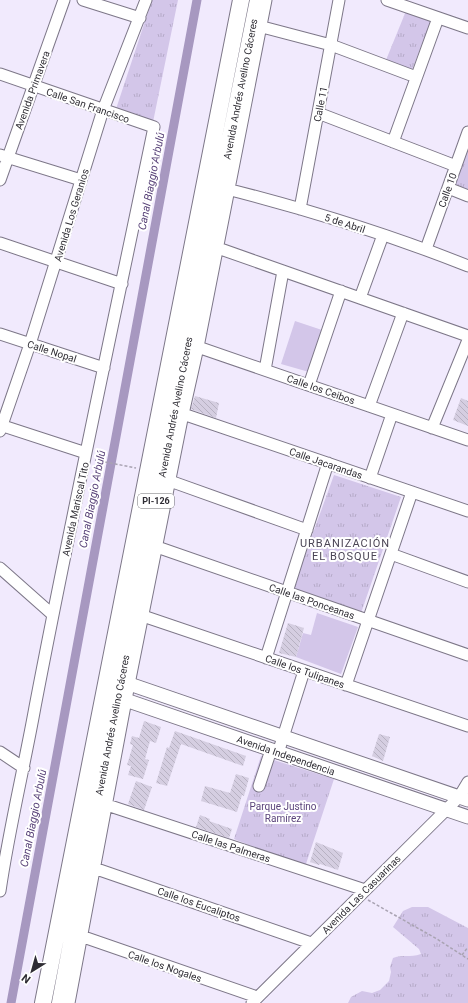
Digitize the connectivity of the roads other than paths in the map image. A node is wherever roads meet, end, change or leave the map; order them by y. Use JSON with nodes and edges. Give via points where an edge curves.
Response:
{"nodes":[{"id":1,"x":64,"y":0,"type":"edge"},
{"id":2,"x":83,"y":0,"type":"edge"},
{"id":3,"x":146,"y":0,"type":"edge"},
{"id":4,"x":240,"y":0,"type":"edge"},
{"id":5,"x":258,"y":0,"type":"edge"},
{"id":6,"x":266,"y":0,"type":"edge"},
{"id":7,"x":339,"y":0,"type":"edge"},
{"id":8,"x":387,"y":0,"type":"edge"},
{"id":9,"x":140,"y":18,"type":"junction"},
{"id":10,"x":438,"y":18,"type":"junction"},
{"id":11,"x":257,"y":25,"type":"junction"},
{"id":12,"x":468,"y":28,"type":"edge"},
{"id":13,"x":331,"y":45,"type":"junction"},
{"id":14,"x":0,"y":74,"type":"edge"},
{"id":15,"x":416,"y":78,"type":"junction"},
{"id":16,"x":33,"y":86,"type":"junction"},
{"id":17,"x":104,"y":110,"type":"junction"},
{"id":18,"x":318,"y":113,"type":"junction"},
{"id":19,"x":154,"y":127,"type":"joint"},
{"id":20,"x":468,"y":132,"type":"edge"},
{"id":21,"x":393,"y":142,"type":"junction"},
{"id":22,"x":4,"y":156,"type":"edge"},
{"id":23,"x":456,"y":166,"type":"junction"},
{"id":24,"x":0,"y":180,"type":"edge"},
{"id":25,"x":81,"y":180,"type":"junction"},
{"id":26,"x":448,"y":188,"type":"junction"},
{"id":27,"x":225,"y":189,"type":"junction"},
{"id":28,"x":468,"y":196,"type":"edge"},
{"id":29,"x":300,"y":208,"type":"junction"},
{"id":30,"x":383,"y":235,"type":"junction"},
{"id":31,"x":0,"y":243,"type":"edge"},
{"id":32,"x":213,"y":246,"type":"junction"},
{"id":33,"x":426,"y":249,"type":"junction"},
{"id":34,"x":56,"y":261,"type":"junction"},
{"id":35,"x":468,"y":266,"type":"edge"},
{"id":36,"x":282,"y":270,"type":"junction"},
{"id":37,"x":122,"y":284,"type":"junction"},
{"id":38,"x":341,"y":291,"type":"junction"},
{"id":39,"x":360,"y":298,"type":"junction"},
{"id":40,"x":403,"y":313,"type":"junction"},
{"id":41,"x":0,"y":334,"type":"edge"},
{"id":42,"x":468,"y":336,"type":"edge"},
{"id":43,"x":468,"y":340,"type":"edge"},
{"id":44,"x":30,"y":344,"type":"junction"},
{"id":45,"x":187,"y":344,"type":"junction"},
{"id":46,"x":104,"y":368,"type":"junction"},
{"id":47,"x":265,"y":370,"type":"junction"},
{"id":48,"x":309,"y":385,"type":"junction"},
{"id":49,"x":369,"y":406,"type":"junction"},
{"id":50,"x":183,"y":414,"type":"junction"},
{"id":51,"x":392,"y":414,"type":"junction"},
{"id":52,"x":1,"y":427,"type":"edge"},
{"id":53,"x":432,"y":428,"type":"junction"},
{"id":54,"x":468,"y":440,"type":"edge"},
{"id":55,"x":90,"y":457,"type":"junction"},
{"id":56,"x":328,"y":464,"type":"junction"},
{"id":57,"x":370,"y":478,"type":"junction"},
{"id":58,"x":170,"y":481,"type":"junction"},
{"id":59,"x":412,"y":492,"type":"junction"},
{"id":60,"x":468,"y":511,"type":"edge"},
{"id":61,"x":307,"y":530,"type":"junction"},
{"id":62,"x":156,"y":547,"type":"junction"},
{"id":63,"x":391,"y":554,"type":"junction"},
{"id":64,"x":0,"y":568,"type":"edge"},
{"id":65,"x":468,"y":582,"type":"edge"},
{"id":66,"x":287,"y":592,"type":"junction"},
{"id":67,"x":52,"y":615,"type":"junction"},
{"id":68,"x":143,"y":616,"type":"junction"},
{"id":69,"x":368,"y":620,"type":"junction"},
{"id":70,"x":468,"y":655,"type":"edge"},
{"id":71,"x":266,"y":658,"type":"junction"},
{"id":72,"x":304,"y":671,"type":"junction"},
{"id":73,"x":119,"y":680,"type":"junction"},
{"id":74,"x":346,"y":685,"type":"junction"},
{"id":75,"x":116,"y":696,"type":"junction"},
{"id":76,"x":468,"y":726,"type":"edge"},
{"id":77,"x":283,"y":736,"type":"junction"},
{"id":78,"x":274,"y":751,"type":"junction"},
{"id":79,"x":0,"y":752,"type":"edge"},
{"id":80,"x":24,"y":768,"type":"junction"},
{"id":81,"x":468,"y":782,"type":"edge"},
{"id":82,"x":259,"y":786,"type":"dead end"},
{"id":83,"x":463,"y":798,"type":"edge"},
{"id":84,"x":102,"y":803,"type":"junction"},
{"id":85,"x":446,"y":810,"type":"junction"},
{"id":86,"x":468,"y":817,"type":"edge"},
{"id":87,"x":0,"y":826,"type":"edge"},
{"id":88,"x":10,"y":832,"type":"junction"},
{"id":89,"x":3,"y":852,"type":"edge"},
{"id":90,"x":90,"y":867,"type":"junction"},
{"id":91,"x":0,"y":891,"type":"edge"},
{"id":92,"x":362,"y":892,"type":"junction"},
{"id":93,"x":77,"y":935,"type":"junction"},
{"id":94,"x":312,"y":943,"type":"junction"},
{"id":95,"x":255,"y":1000,"type":"edge"},
{"id":96,"x":68,"y":1001,"type":"edge"},
{"id":97,"x":43,"y":1003,"type":"edge"}],
"edges":[{"from":1,"to":16,"type":"street","name":"Avenida Primavera"},
{"from":2,"to":9,"type":"street"},
{"from":3,"to":9,"type":"street","name":"Avenida Los Geranios"},
{"from":4,"to":45,"type":"highway","name":"Avenida Andrés Avelino Cáceres","number":"PI-126"},
{"from":5,"to":11,"type":"highway","name":"Avenida Andrés Avelino Cáceres","number":"PI-126"},
{"from":6,"to":11,"type":"street","name":"Avenida Andrés Avelino Cáceres"},
{"from":7,"to":13,"type":"street","name":"Calle 11"},
{"from":8,"to":10,"type":"street"},
{"from":9,"to":17,"type":"street","name":"Avenida Los Geranios"},
{"from":10,"to":12,"type":"street"},
{"from":10,"to":15,"type":"street"},
{"from":11,"to":13,"type":"street"},
{"from":11,"to":27,"type":"highway","name":"Avenida Andrés Avelino Cáceres","number":"PI-126"},
{"from":13,"to":15,"type":"street"},
{"from":13,"to":18,"type":"street","name":"Calle 11"},
{"from":14,"to":16,"type":"street","name":"Calle San Francisco"},
{"from":15,"to":21,"type":"street"},
{"from":16,"to":17,"type":"street","name":"Calle San Francisco"},
{"from":16,"to":22,"type":"street","name":"Avenida Primavera"},
{"from":17,"to":19,"type":"street","name":"Calle San Francisco"},
{"from":17,"to":25,"type":"street","name":"Avenida Los Geranios"},
{"from":18,"to":21,"type":"street"},
{"from":18,"to":29,"type":"street","name":"Calle 11"},
{"from":19,"to":37,"type":"street","name":"Avenida Mariscal Tito"},
{"from":20,"to":23,"type":"street","name":"Calle 10"},
{"from":21,"to":23,"type":"street"},
{"from":22,"to":24,"type":"street","name":"Avenida Primavera"},
{"from":22,"to":25,"type":"street"},
{"from":23,"to":26,"type":"street","name":"Calle 10"},
{"from":25,"to":34,"type":"street","name":"Avenida Los Geranios"},
{"from":26,"to":28,"type":"street"},
{"from":26,"to":33,"type":"street","name":"Calle 10"},
{"from":27,"to":29,"type":"street","name":"5 de Abril"},
{"from":27,"to":32,"type":"highway","name":"Avenida Andrés Avelino Cáceres","number":"PI-126"},
{"from":29,"to":30,"type":"street","name":"5 de Abril"},
{"from":30,"to":33,"type":"street","name":"5 de Abril"},
{"from":30,"to":39,"type":"street"},
{"from":31,"to":34,"type":"street"},
{"from":32,"to":36,"type":"street"},
{"from":32,"to":45,"type":"highway","name":"Avenida Andrés Avelino Cáceres","number":"PI-126"},
{"from":33,"to":35,"type":"street","name":"5 de Abril"},
{"from":34,"to":37,"type":"street"},
{"from":34,"to":44,"type":"street","name":"Avenida Los Geranios"},
{"from":36,"to":38,"type":"street"},
{"from":36,"to":47,"type":"street"},
{"from":37,"to":46,"type":"street","name":"Avenida Mariscal Tito"},
{"from":38,"to":39,"type":"street"},
{"from":38,"to":48,"type":"street"},
{"from":39,"to":40,"type":"street"},
{"from":40,"to":42,"type":"street"},
{"from":40,"to":49,"type":"street"},
{"from":41,"to":44,"type":"street","name":"Calle Nopal"},
{"from":43,"to":53,"type":"street"},
{"from":44,"to":46,"type":"street","name":"Calle Nopal"},
{"from":44,"to":52,"type":"street","name":"Avenida Los Geranios"},
{"from":45,"to":47,"type":"street","name":"Calle los Ceibos"},
{"from":45,"to":50,"type":"street","name":"Avenida Andrés Avelino Cáceres"},
{"from":45,"to":73,"type":"highway","name":"Avenida Andrés Avelino Cáceres","number":"PI-126"},
{"from":46,"to":55,"type":"street","name":"Avenida Mariscal Tito"},
{"from":47,"to":48,"type":"street","name":"Calle los Ceibos"},
{"from":48,"to":49,"type":"street","name":"Calle los Ceibos"},
{"from":49,"to":51,"type":"street","name":"Calle los Ceibos"},
{"from":50,"to":56,"type":"street","name":"Calle Jacarandas"},
{"from":50,"to":58,"type":"street","name":"Avenida Andrés Avelino Cáceres"},
{"from":51,"to":53,"type":"street","name":"Calle los Ceibos"},
{"from":51,"to":57,"type":"street"},
{"from":52,"to":55,"type":"street"},
{"from":53,"to":54,"type":"street","name":"Calle los Ceibos"},
{"from":55,"to":67,"type":"street","name":"Avenida Mariscal Tito"},
{"from":56,"to":57,"type":"street","name":"Calle Jacarandas"},
{"from":56,"to":61,"type":"street"},
{"from":57,"to":59,"type":"street","name":"Calle Jacarandas"},
{"from":58,"to":61,"type":"street"},
{"from":58,"to":62,"type":"street","name":"Avenida Andrés Avelino Cáceres"},
{"from":59,"to":60,"type":"street","name":"Calle Jacarandas"},
{"from":59,"to":63,"type":"street"},
{"from":61,"to":66,"type":"street"},
{"from":62,"to":66,"type":"street","name":"Calle las Ponceanas"},
{"from":62,"to":68,"type":"street","name":"Avenida Andrés Avelino Cáceres"},
{"from":63,"to":65,"type":"street"},
{"from":63,"to":69,"type":"street"},
{"from":64,"to":67,"type":"street"},
{"from":66,"to":69,"type":"street","name":"Calle las Ponceanas"},
{"from":66,"to":71,"type":"street"},
{"from":67,"to":80,"type":"street","name":"Avenida Mariscal Tito"},
{"from":68,"to":71,"type":"street","name":"Calle los Tulipanes"},
{"from":68,"to":73,"type":"street","name":"Avenida Andrés Avelino Cáceres"},
{"from":69,"to":70,"type":"street","name":"Calle las Ponceanas"},
{"from":69,"to":74,"type":"street"},
{"from":71,"to":72,"type":"street","name":"Calle los Tulipanes"},
{"from":72,"to":74,"type":"street","name":"Calle los Tulipanes"},
{"from":72,"to":77,"type":"street"},
{"from":73,"to":75,"type":"highway","name":"Avenida Andrés Avelino Cáceres","number":"PI-126"},
{"from":73,"to":77,"type":"main road","name":"Avenida Independencia"},
{"from":74,"to":76,"type":"street","name":"Calle los Tulipanes"},
{"from":75,"to":78,"type":"main road","name":"Avenida Independencia"},
{"from":75,"to":84,"type":"highway","name":"Avenida Andrés Avelino Cáceres","number":"PI-126"},
{"from":75,"to":97,"type":"highway","name":"Avenida Andrés Avelino Cáceres","number":"PI-126"},
{"from":77,"to":78,"type":"street"},
{"from":77,"to":83,"type":"main road","name":"Avenida Independencia"},
{"from":78,"to":82,"type":"street"},
{"from":78,"to":85,"type":"main road","name":"Avenida Independencia"},
{"from":79,"to":80,"type":"street"},
{"from":80,"to":88,"type":"street","name":"Avenida Mariscal Tito"},
{"from":81,"to":83,"type":"street","name":"Avenida Las Casuarinas"},
{"from":83,"to":85,"type":"street","name":"Avenida Las Casuarinas"},
{"from":84,"to":90,"type":"highway","name":"Avenida Andrés Avelino Cáceres","number":"PI-126"},
{"from":84,"to":92,"type":"street","name":"Calle las Palmeras"},
{"from":85,"to":86,"type":"main road","name":"Avenida Independencia"},
{"from":85,"to":92,"type":"street","name":"Avenida Las Casuarinas"},
{"from":87,"to":88,"type":"street"},
{"from":88,"to":89,"type":"street","name":"Avenida Mariscal Tito"},
{"from":89,"to":91,"type":"street","name":"Avenida Mariscal Tito"},
{"from":90,"to":93,"type":"highway","name":"Avenida Andrés Avelino Cáceres","number":"PI-126"},
{"from":90,"to":94,"type":"street","name":"Calle los Eucaliptos"},
{"from":92,"to":94,"type":"street","name":"Avenida Las Casuarinas"},
{"from":93,"to":95,"type":"street","name":"Calle los Nogales"},
{"from":93,"to":96,"type":"highway","name":"Avenida Andrés Avelino Cáceres","number":"PI-126"},
{"from":94,"to":95,"type":"street","name":"Avenida Las Casuarinas"}]}
